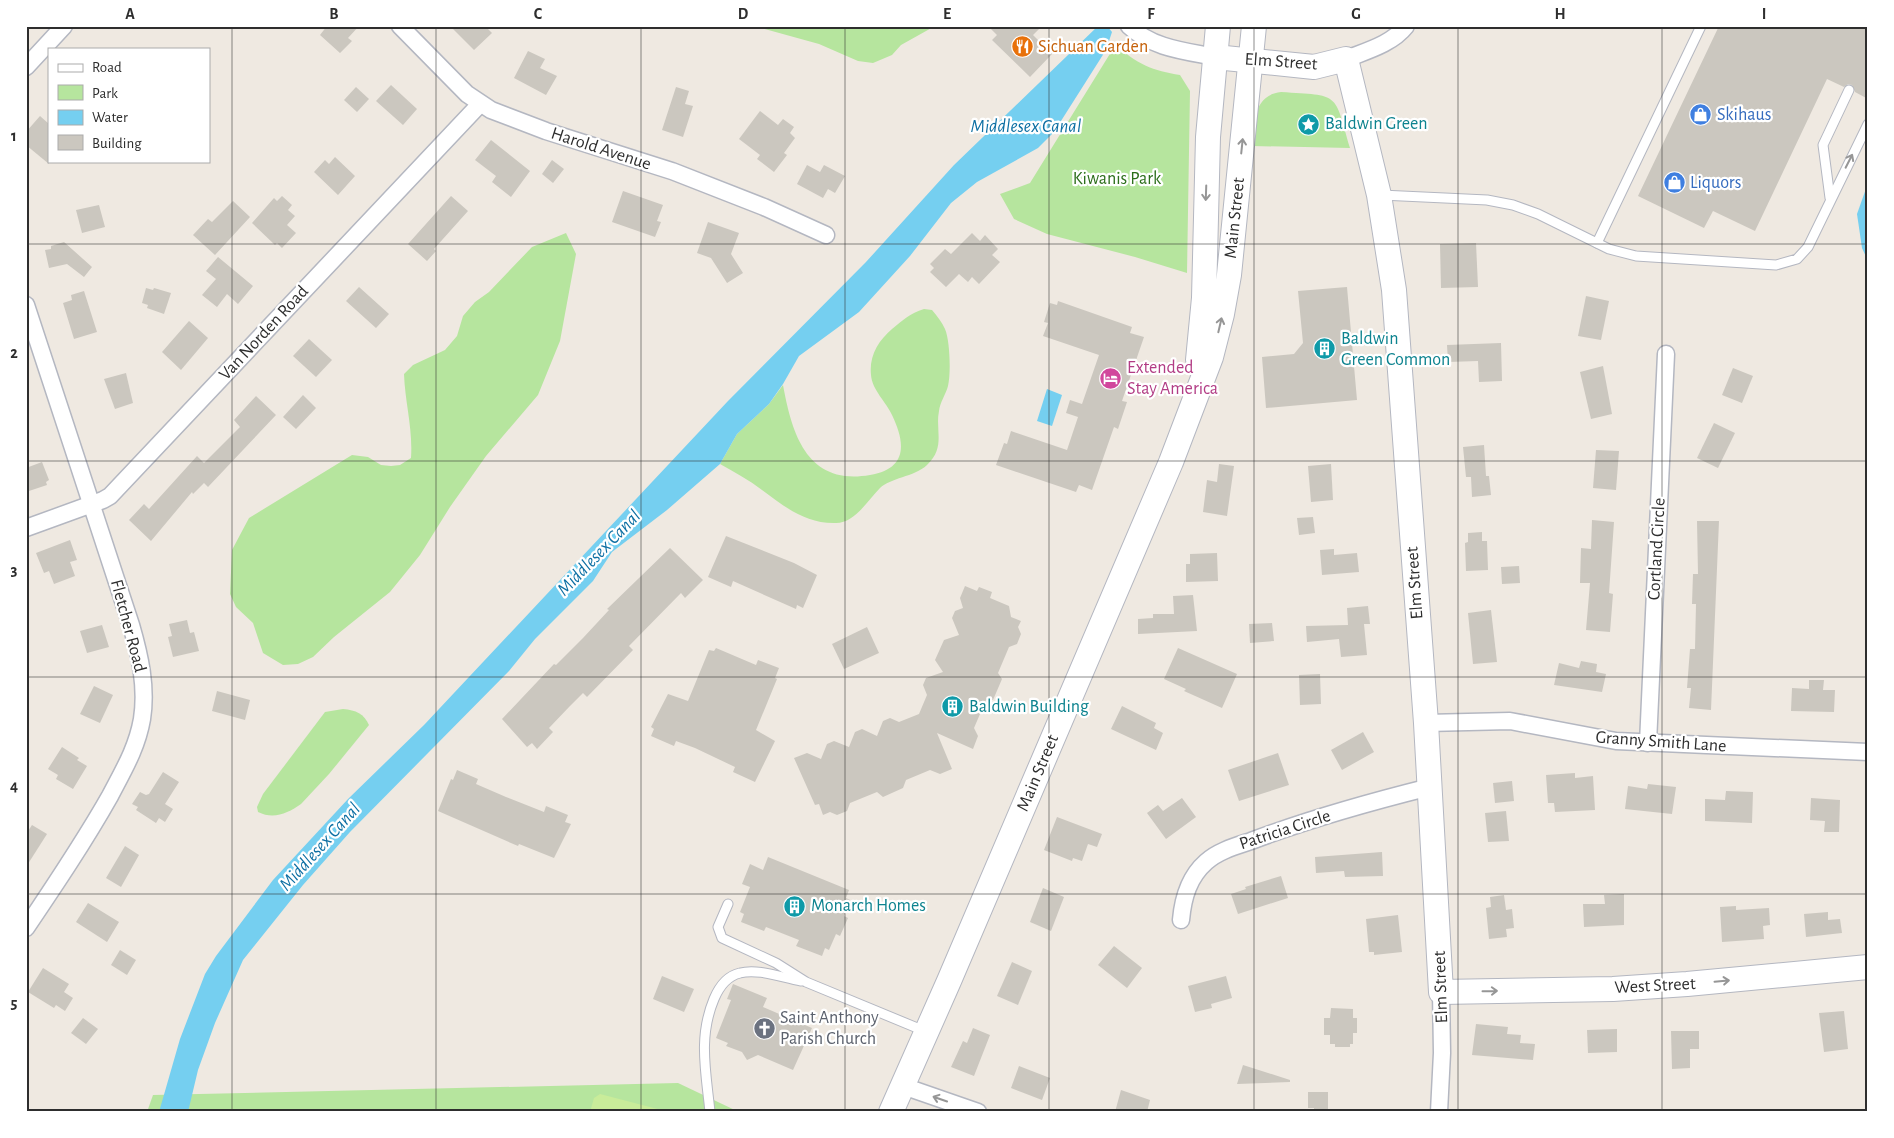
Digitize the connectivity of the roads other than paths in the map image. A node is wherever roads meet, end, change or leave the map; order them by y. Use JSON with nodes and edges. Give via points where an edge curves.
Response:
{"nodes":[{"id":1,"x":64,"y":26,"type":"edge"},
{"id":2,"x":400,"y":26,"type":"edge"},
{"id":3,"x":1128,"y":26,"type":"edge"},
{"id":4,"x":1218,"y":26,"type":"edge"},
{"id":5,"x":1254,"y":26,"type":"edge"},
{"id":6,"x":1406,"y":26,"type":"edge"},
{"id":7,"x":1701,"y":26,"type":"edge"},
{"id":8,"x":1215,"y":57,"type":"junction"},
{"id":9,"x":1346,"y":60,"type":"junction"},
{"id":10,"x":1251,"y":62,"type":"junction"},
{"id":11,"x":26,"y":67,"type":"edge"},
{"id":12,"x":1850,"y":90,"type":"dead end"},
{"id":13,"x":480,"y":104,"type":"junction"},
{"id":14,"x":1868,"y":124,"type":"edge"},
{"id":15,"x":1379,"y":195,"type":"junction"},
{"id":16,"x":1830,"y":198,"type":"junction"},
{"id":17,"x":826,"y":235,"type":"dead end"},
{"id":18,"x":1597,"y":243,"type":"junction"},
{"id":19,"x":26,"y":306,"type":"edge"},
{"id":20,"x":1666,"y":354,"type":"dead end"},
{"id":21,"x":1192,"y":404,"type":"junction"},
{"id":22,"x":91,"y":504,"type":"junction"},
{"id":23,"x":26,"y":528,"type":"edge"},
{"id":24,"x":1426,"y":723,"type":"junction"},
{"id":25,"x":1648,"y":743,"type":"junction"},
{"id":26,"x":1868,"y":752,"type":"edge"},
{"id":27,"x":1430,"y":787,"type":"junction"},
{"id":28,"x":728,"y":904,"type":"dead end"},
{"id":29,"x":1181,"y":920,"type":"dead end"},
{"id":30,"x":26,"y":928,"type":"edge"},
{"id":31,"x":1868,"y":967,"type":"edge"},
{"id":32,"x":806,"y":982,"type":"junction"},
{"id":33,"x":1442,"y":992,"type":"junction"},
{"id":34,"x":927,"y":1032,"type":"junction"},
{"id":35,"x":903,"y":1086,"type":"junction"},
{"id":36,"x":710,"y":1112,"type":"edge"},
{"id":37,"x":891,"y":1112,"type":"edge"},
{"id":38,"x":978,"y":1112,"type":"edge"},
{"id":39,"x":1439,"y":1112,"type":"edge"}],
"edges":[{"from":1,"to":11,"type":"street"},
{"from":2,"to":13,"type":"street","name":"Harold Avenue"},
{"from":3,"to":8,"type":"street","via":[[1163,46]]},
{"from":4,"to":8,"type":"main road","name":"Main Street"},
{"from":5,"to":10,"type":"main road","name":"Main Street"},
{"from":6,"to":9,"type":"street","name":"Elm Street","via":[[1382,44]]},
{"from":7,"to":18,"type":"lane"},
{"from":8,"to":10,"type":"main road","name":"Elm Street"},
{"from":8,"to":21,"type":"main road","name":"Main Street","one_way":true,"via":[[1208,137],[1204,306]]},
{"from":9,"to":10,"type":"main road","name":"Elm Street","via":[[1314,66]]},
{"from":9,"to":15,"type":"main road","name":"Elm Street"},
{"from":21,"to":10,"type":"main road","name":"Main Street","one_way":true,"via":[[1211,357],[1224,305]]},
{"from":12,"to":16,"type":"lane","via":[[1823,145]]},
{"from":13,"to":17,"type":"street","name":"Harold Avenue","via":[[546,131],[714,186]]},
{"from":13,"to":22,"type":"street","name":"Van Norden Road","via":[[110,496]]},
{"from":16,"to":14,"type":"lane","one_way":true},
{"from":15,"to":18,"type":"lane","via":[[1500,202],[1538,214]]},
{"from":15,"to":24,"type":"main road","name":"Elm Street","via":[[1394,290]]},
{"from":16,"to":18,"type":"lane","via":[[1808,247],[1797,259],[1786,264],[1756,265],[1650,257],[1622,253]]},
{"from":19,"to":22,"type":"street","name":"Fletcher Road"},
{"from":20,"to":25,"type":"street","name":"Cortland Circle"},
{"from":21,"to":34,"type":"main road","name":"Main Street","via":[[1131,556]]},
{"from":22,"to":23,"type":"street","name":"Van Norden Road"},
{"from":22,"to":30,"type":"street","name":"Fletcher Road","via":[[137,646],[144,692],[142,719],[136,744],[118,782]]},
{"from":24,"to":25,"type":"street","name":"Granny Smith Lane","via":[[1510,720],[1604,740]]},
{"from":24,"to":27,"type":"main road","name":"Elm Street"},
{"from":25,"to":26,"type":"street","name":"Granny Smith Lane"},
{"from":27,"to":29,"type":"street","name":"Patricia Circle","via":[[1316,819],[1223,851],[1207,860],[1190,881]]},
{"from":27,"to":33,"type":"main road","name":"Elm Street"},
{"from":28,"to":32,"type":"lane","via":[[718,927],[721,936],[776,962]]},
{"from":33,"to":31,"type":"main road","name":"West Street","one_way":true,"via":[[1613,989]]},
{"from":32,"to":34,"type":"lane"},
{"from":32,"to":36,"type":"lane","via":[[742,972],[722,984],[709,1012],[704,1033],[703,1066]]},
{"from":33,"to":39,"type":"street","name":"Elm Street"},
{"from":34,"to":35,"type":"main road","name":"Main Street"},
{"from":35,"to":37,"type":"main road","name":"Main Street"},
{"from":38,"to":35,"type":"street","one_way":true}]}
